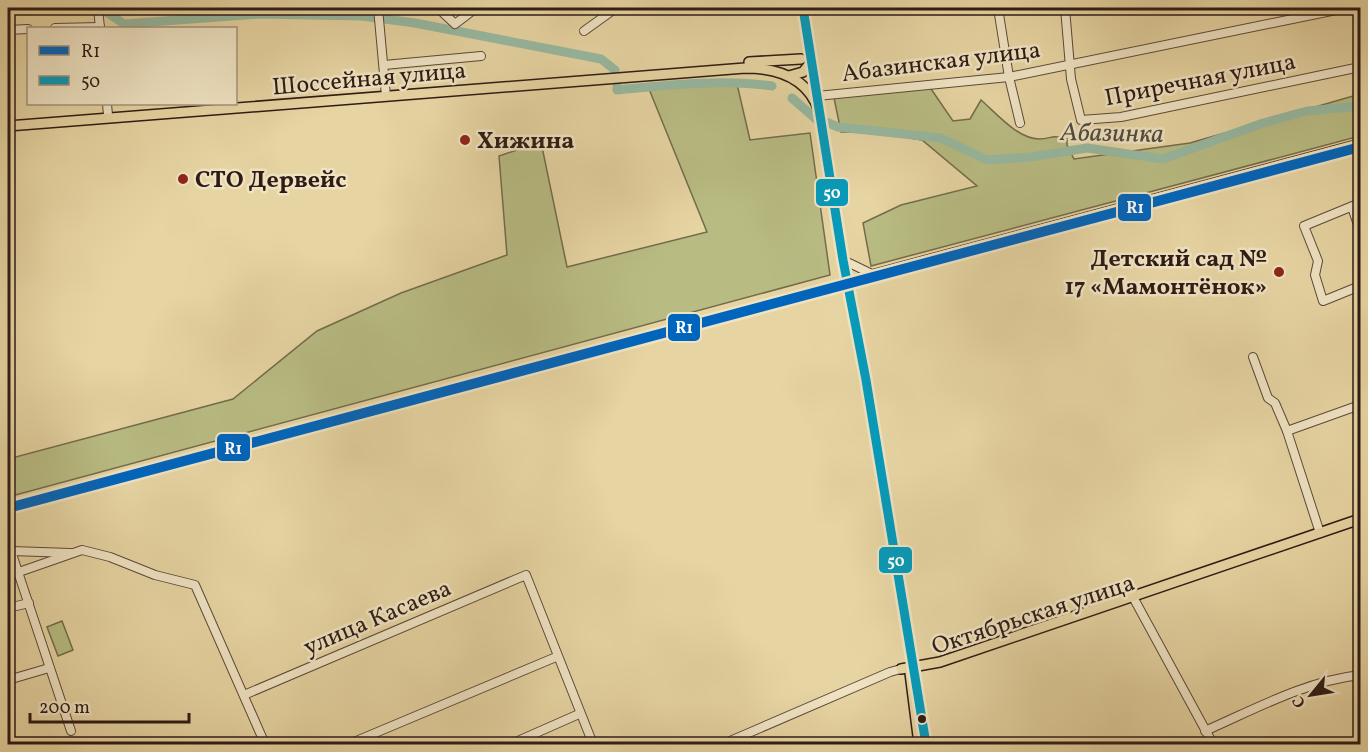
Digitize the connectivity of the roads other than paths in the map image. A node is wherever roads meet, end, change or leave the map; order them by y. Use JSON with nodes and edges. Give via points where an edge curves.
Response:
{"nodes":[{"id":1,"x":98,"y":8,"type":"edge"},
{"id":2,"x":378,"y":8,"type":"edge"},
{"id":3,"x":438,"y":8,"type":"edge"},
{"id":4,"x":476,"y":8,"type":"edge"},
{"id":5,"x":616,"y":8,"type":"edge"},
{"id":6,"x":803,"y":8,"type":"edge"},
{"id":7,"x":998,"y":8,"type":"edge"},
{"id":8,"x":1065,"y":8,"type":"edge"},
{"id":9,"x":1346,"y":8,"type":"edge"},
{"id":10,"x":100,"y":27,"type":"edge"},
{"id":11,"x":27,"y":29,"type":"edge"},
{"id":12,"x":8,"y":30,"type":"edge"},
{"id":13,"x":584,"y":31,"type":"dead end"},
{"id":14,"x":809,"y":44,"type":"junction"},
{"id":15,"x":481,"y":56,"type":"dead end"},
{"id":16,"x":801,"y":59,"type":"junction"},
{"id":17,"x":811,"y":62,"type":"junction"},
{"id":18,"x":1069,"y":64,"type":"junction"},
{"id":19,"x":384,"y":66,"type":"junction"},
{"id":20,"x":1360,"y":67,"type":"edge"},
{"id":21,"x":733,"y":68,"type":"junction"},
{"id":22,"x":789,"y":76,"type":"junction"},
{"id":23,"x":1009,"y":77,"type":"junction"},
{"id":24,"x":1073,"y":86,"type":"joint"},
{"id":25,"x":386,"y":94,"type":"junction"},
{"id":26,"x":817,"y":96,"type":"junction"},
{"id":27,"x":107,"y":105,"type":"edge"},
{"id":28,"x":819,"y":111,"type":"junction"},
{"id":29,"x":108,"y":115,"type":"junction"},
{"id":30,"x":1020,"y":123,"type":"dead end"},
{"id":31,"x":8,"y":124,"type":"edge"},
{"id":32,"x":1360,"y":143,"type":"edge"},
{"id":33,"x":1360,"y":203,"type":"edge"},
{"id":34,"x":1352,"y":207,"type":"junction"},
{"id":35,"x":1360,"y":231,"type":"edge"},
{"id":36,"x":843,"y":260,"type":"junction"},
{"id":37,"x":1360,"y":286,"type":"edge"},
{"id":38,"x":1253,"y":357,"type":"dead end"},
{"id":39,"x":1360,"y":414,"type":"edge"},
{"id":40,"x":1287,"y":431,"type":"junction"},
{"id":41,"x":1359,"y":524,"type":"edge"},
{"id":42,"x":1320,"y":533,"type":"junction"},
{"id":43,"x":8,"y":542,"type":"edge"},
{"id":44,"x":12,"y":551,"type":"junction"},
{"id":45,"x":70,"y":553,"type":"junction"},
{"id":46,"x":19,"y":572,"type":"junction"},
{"id":47,"x":1134,"y":599,"type":"junction"},
{"id":48,"x":29,"y":603,"type":"junction"},
{"id":49,"x":8,"y":608,"type":"edge"},
{"id":50,"x":556,"y":657,"type":"junction"},
{"id":51,"x":49,"y":668,"type":"junction"},
{"id":52,"x":909,"y":669,"type":"junction"},
{"id":53,"x":1360,"y":675,"type":"edge"},
{"id":54,"x":8,"y":680,"type":"edge"},
{"id":55,"x":244,"y":695,"type":"junction"},
{"id":56,"x":579,"y":714,"type":"junction"},
{"id":57,"x":71,"y":731,"type":"dead end"},
{"id":58,"x":1205,"y":731,"type":"junction"},
{"id":59,"x":265,"y":744,"type":"edge"},
{"id":60,"x":349,"y":744,"type":"edge"},
{"id":61,"x":511,"y":744,"type":"edge"},
{"id":62,"x":592,"y":744,"type":"edge"},
{"id":63,"x":723,"y":744,"type":"edge"},
{"id":64,"x":919,"y":744,"type":"edge"},
{"id":65,"x":926,"y":744,"type":"edge"},
{"id":66,"x":1213,"y":744,"type":"edge"}],
"edges":[{"from":1,"to":10,"type":"street"},
{"from":2,"to":19,"type":"street"},
{"from":3,"to":4,"type":"street","via":[[454,24]]},
{"from":5,"to":13,"type":"street"},
{"from":6,"to":14,"type":"main road"},
{"from":7,"to":23,"type":"street"},
{"from":8,"to":18,"type":"street"},
{"from":9,"to":18,"type":"street","name":"Абазинская улица"},
{"from":11,"to":12,"type":"street"},
{"from":14,"to":16,"type":"main road"},
{"from":14,"to":17,"type":"main road"},
{"from":15,"to":19,"type":"street"},
{"from":16,"to":21,"type":"main road","name":"Шоссейная улица"},
{"from":16,"to":22,"type":"main road","via":[[793,65]]},
{"from":17,"to":22,"type":"main road","via":[[803,72]]},
{"from":17,"to":26,"type":"main road"},
{"from":18,"to":23,"type":"street","name":"Абазинская улица"},
{"from":18,"to":24,"type":"street","name":"Абазинская улица"},
{"from":19,"to":25,"type":"street"},
{"from":20,"to":24,"type":"street","name":"Приречная улица","via":[[1121,117],[1081,120]]},
{"from":21,"to":22,"type":"main road","name":"Шоссейная улица","via":[[768,68]]},
{"from":21,"to":25,"type":"main road","name":"Шоссейная улица"},
{"from":22,"to":28,"type":"main road"},
{"from":23,"to":26,"type":"street","name":"Абазинская улица"},
{"from":23,"to":30,"type":"street"},
{"from":25,"to":29,"type":"main road","name":"Шоссейная улица"},
{"from":25,"to":31,"type":"main road","name":"Шоссейная улица"},
{"from":26,"to":28,"type":"main road"},
{"from":27,"to":29,"type":"street"},
{"from":28,"to":36,"type":"main road"},
{"from":29,"to":31,"type":"main road","name":"Шоссейная улица"},
{"from":32,"to":36,"type":"street","via":[[872,274]]},
{"from":33,"to":34,"type":"street"},
{"from":34,"to":35,"type":"street"},
{"from":34,"to":37,"type":"street","via":[[1304,226],[1318,261],[1315,275],[1323,301]]},
{"from":36,"to":52,"type":"main road","via":[[880,462]]},
{"from":38,"to":40,"type":"street","via":[[1268,398],[1275,403]]},
{"from":39,"to":40,"type":"street","via":[[1357,406]]},
{"from":40,"to":42,"type":"street"},
{"from":41,"to":42,"type":"main road","name":"Октябрьская улица"},
{"from":41,"to":47,"type":"main road","name":"Октябрьская улица"},
{"from":42,"to":47,"type":"main road","name":"Октябрьская улица"},
{"from":43,"to":44,"type":"street"},
{"from":44,"to":45,"type":"street"},
{"from":44,"to":46,"type":"street"},
{"from":45,"to":46,"type":"street"},
{"from":45,"to":55,"type":"street","via":[[91,552],[195,585]]},
{"from":46,"to":48,"type":"street"},
{"from":47,"to":52,"type":"main road","name":"Октябрьская улица"},
{"from":47,"to":58,"type":"street"},
{"from":48,"to":49,"type":"street"},
{"from":48,"to":51,"type":"street"},
{"from":50,"to":55,"type":"street","name":"улица Касаева","via":[[526,575]]},
{"from":50,"to":56,"type":"street"},
{"from":50,"to":60,"type":"street"},
{"from":51,"to":54,"type":"street"},
{"from":51,"to":57,"type":"street"},
{"from":52,"to":63,"type":"street","via":[[890,672]]},
{"from":52,"to":64,"type":"main road"},
{"from":52,"to":65,"type":"main road"},
{"from":53,"to":58,"type":"street","via":[[1305,689]]},
{"from":55,"to":59,"type":"street"},
{"from":56,"to":61,"type":"street"},
{"from":56,"to":62,"type":"street"},
{"from":58,"to":66,"type":"street"}]}
